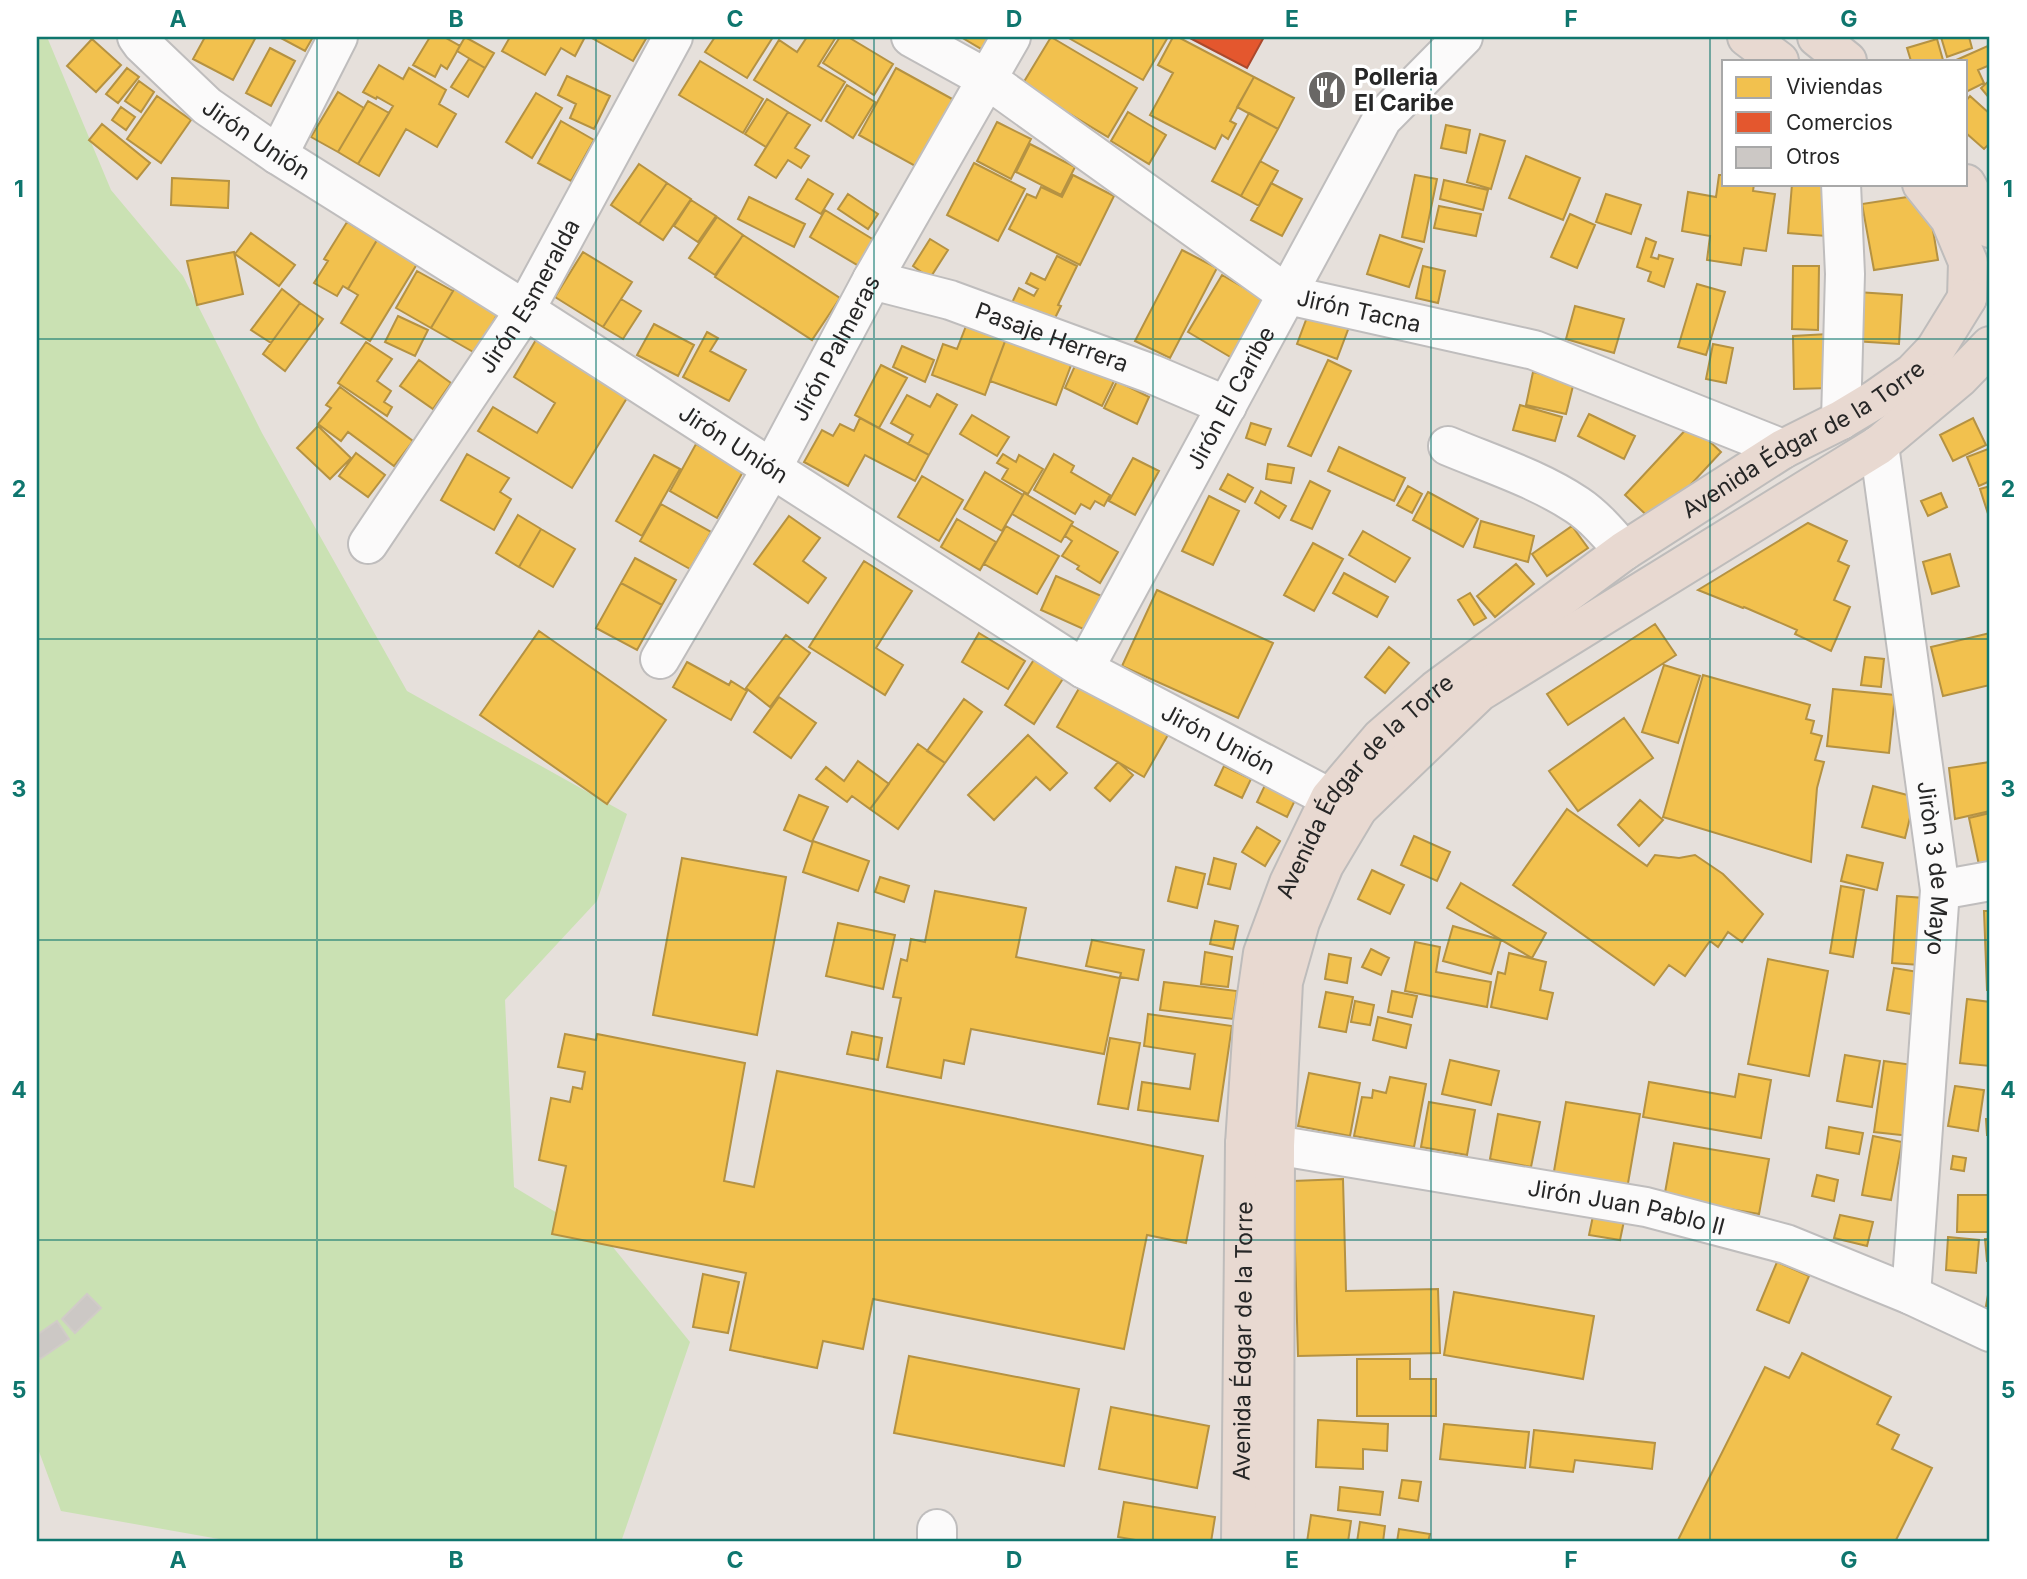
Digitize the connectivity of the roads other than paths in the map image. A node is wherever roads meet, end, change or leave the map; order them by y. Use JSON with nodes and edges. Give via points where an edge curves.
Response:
{"nodes":[{"id":1,"x":137,"y":37,"type":"edge"},
{"id":2,"x":338,"y":37,"type":"edge"},
{"id":3,"x":673,"y":37,"type":"edge"},
{"id":4,"x":911,"y":37,"type":"edge"},
{"id":5,"x":1011,"y":37,"type":"edge"},
{"id":6,"x":1463,"y":37,"type":"edge"},
{"id":7,"x":1747,"y":37,"type":"edge"},
{"id":8,"x":1778,"y":60,"type":"edge"},
{"id":9,"x":987,"y":79,"type":"junction"},
{"id":10,"x":278,"y":155,"type":"junction"},
{"id":11,"x":1841,"y":186,"type":"edge"},
{"id":12,"x":1924,"y":186,"type":"edge"},
{"id":13,"x":1967,"y":186,"type":"edge"},
{"id":14,"x":1990,"y":228,"type":"edge"},
{"id":15,"x":872,"y":281,"type":"junction"},
{"id":16,"x":1288,"y":295,"type":"junction"},
{"id":17,"x":1979,"y":300,"type":"edge"},
{"id":18,"x":525,"y":310,"type":"junction"},
{"id":19,"x":1990,"y":346,"type":"edge"},
{"id":20,"x":1227,"y":406,"type":"junction"},
{"id":21,"x":1841,"y":420,"type":"junction"},
{"id":22,"x":1879,"y":445,"type":"junction"},
{"id":23,"x":1448,"y":446,"type":"dead end"},
{"id":24,"x":1783,"y":449,"type":"junction"},
{"id":25,"x":772,"y":467,"type":"junction"},
{"id":26,"x":368,"y":544,"type":"dead end"},
{"id":27,"x":1624,"y":551,"type":"junction"},
{"id":28,"x":660,"y":659,"type":"dead end"},
{"id":29,"x":1084,"y":669,"type":"junction"},
{"id":30,"x":1344,"y":803,"type":"junction"},
{"id":31,"x":1990,"y":881,"type":"edge"},
{"id":32,"x":1940,"y":890,"type":"junction"},
{"id":33,"x":1260,"y":1145,"type":"junction"},
{"id":34,"x":1912,"y":1295,"type":"junction"},
{"id":35,"x":1990,"y":1332,"type":"edge"},
{"id":36,"x":1241,"y":1542,"type":"edge"},
{"id":37,"x":1274,"y":1542,"type":"edge"}],
"edges":[{"from":1,"to":10,"type":"street","name":"Jirón Unión","via":[[206,106]]},
{"from":2,"to":10,"type":"street"},
{"from":3,"to":18,"type":"street","name":"Jirón Esmeralda"},
{"from":4,"to":9,"type":"street","name":"Jirón Tacna"},
{"from":5,"to":9,"type":"street","name":"Jirón Palmeras"},
{"from":6,"to":16,"type":"street","name":"Jirón El Caribe","via":[[1382,120]]},
{"from":7,"to":8,"type":"highway"},
{"from":9,"to":15,"type":"street","name":"Jirón Palmeras"},
{"from":9,"to":16,"type":"street","name":"Jirón Tacna"},
{"from":10,"to":18,"type":"street","name":"Jirón Unión"},
{"from":11,"to":21,"type":"street","via":[[1845,274]]},
{"from":12,"to":17,"type":"highway","via":[[1950,219]]},
{"from":13,"to":14,"type":"highway"},
{"from":15,"to":20,"type":"street","name":"Pasaje Herrera","via":[[950,300]]},
{"from":15,"to":25,"type":"street","name":"Jirón Palmeras"},
{"from":16,"to":20,"type":"street","name":"Jirón El Caribe"},
{"from":16,"to":24,"type":"street","name":"Jirón Tacna","via":[[1534,350]]},
{"from":17,"to":21,"type":"highway","name":"Avenida Édgar de la Torre","via":[[1913,373]]},
{"from":18,"to":25,"type":"street","name":"Jirón Unión"},
{"from":18,"to":26,"type":"street","name":"Jirón Esmeralda"},
{"from":19,"to":22,"type":"highway","name":"Avenida Édgar de la Torre"},
{"from":20,"to":29,"type":"street","name":"Jirón El Caribe"},
{"from":21,"to":24,"type":"highway","name":"Avenida Édgar de la Torre"},
{"from":22,"to":30,"type":"highway","name":"Avenida Édgar de la Torre","via":[[1479,692]]},
{"from":22,"to":32,"type":"street","name":"Jiròn 3 de Mayo"},
{"from":23,"to":27,"type":"street","via":[[1541,484],[1579,506]]},
{"from":24,"to":27,"type":"highway","name":"Avenida Édgar de la Torre"},
{"from":25,"to":28,"type":"street","name":"Jirón Palmeras"},
{"from":25,"to":29,"type":"street","name":"Jirón Unión"},
{"from":27,"to":30,"type":"highway","name":"Avenida Édgar de la Torre","via":[[1436,691],[1381,738]]},
{"from":29,"to":30,"type":"street","name":"Jirón Unión"},
{"from":30,"to":33,"type":"highway","name":"Avenida Édgar de la Torre","via":[[1283,982]]},
{"from":31,"to":32,"type":"street"},
{"from":32,"to":34,"type":"street","name":"Jiròn 3 de Mayo"},
{"from":33,"to":34,"type":"street","name":"Jirón Juan Pablo II","via":[[1646,1207],[1787,1244]]},
{"from":33,"to":36,"type":"highway","name":"Avenida Édgar de la Torre"},
{"from":33,"to":37,"type":"highway","name":"Avenida Édgar de la Torre"},
{"from":34,"to":35,"type":"street","name":"Jirón Juan Pablo II"}]}
